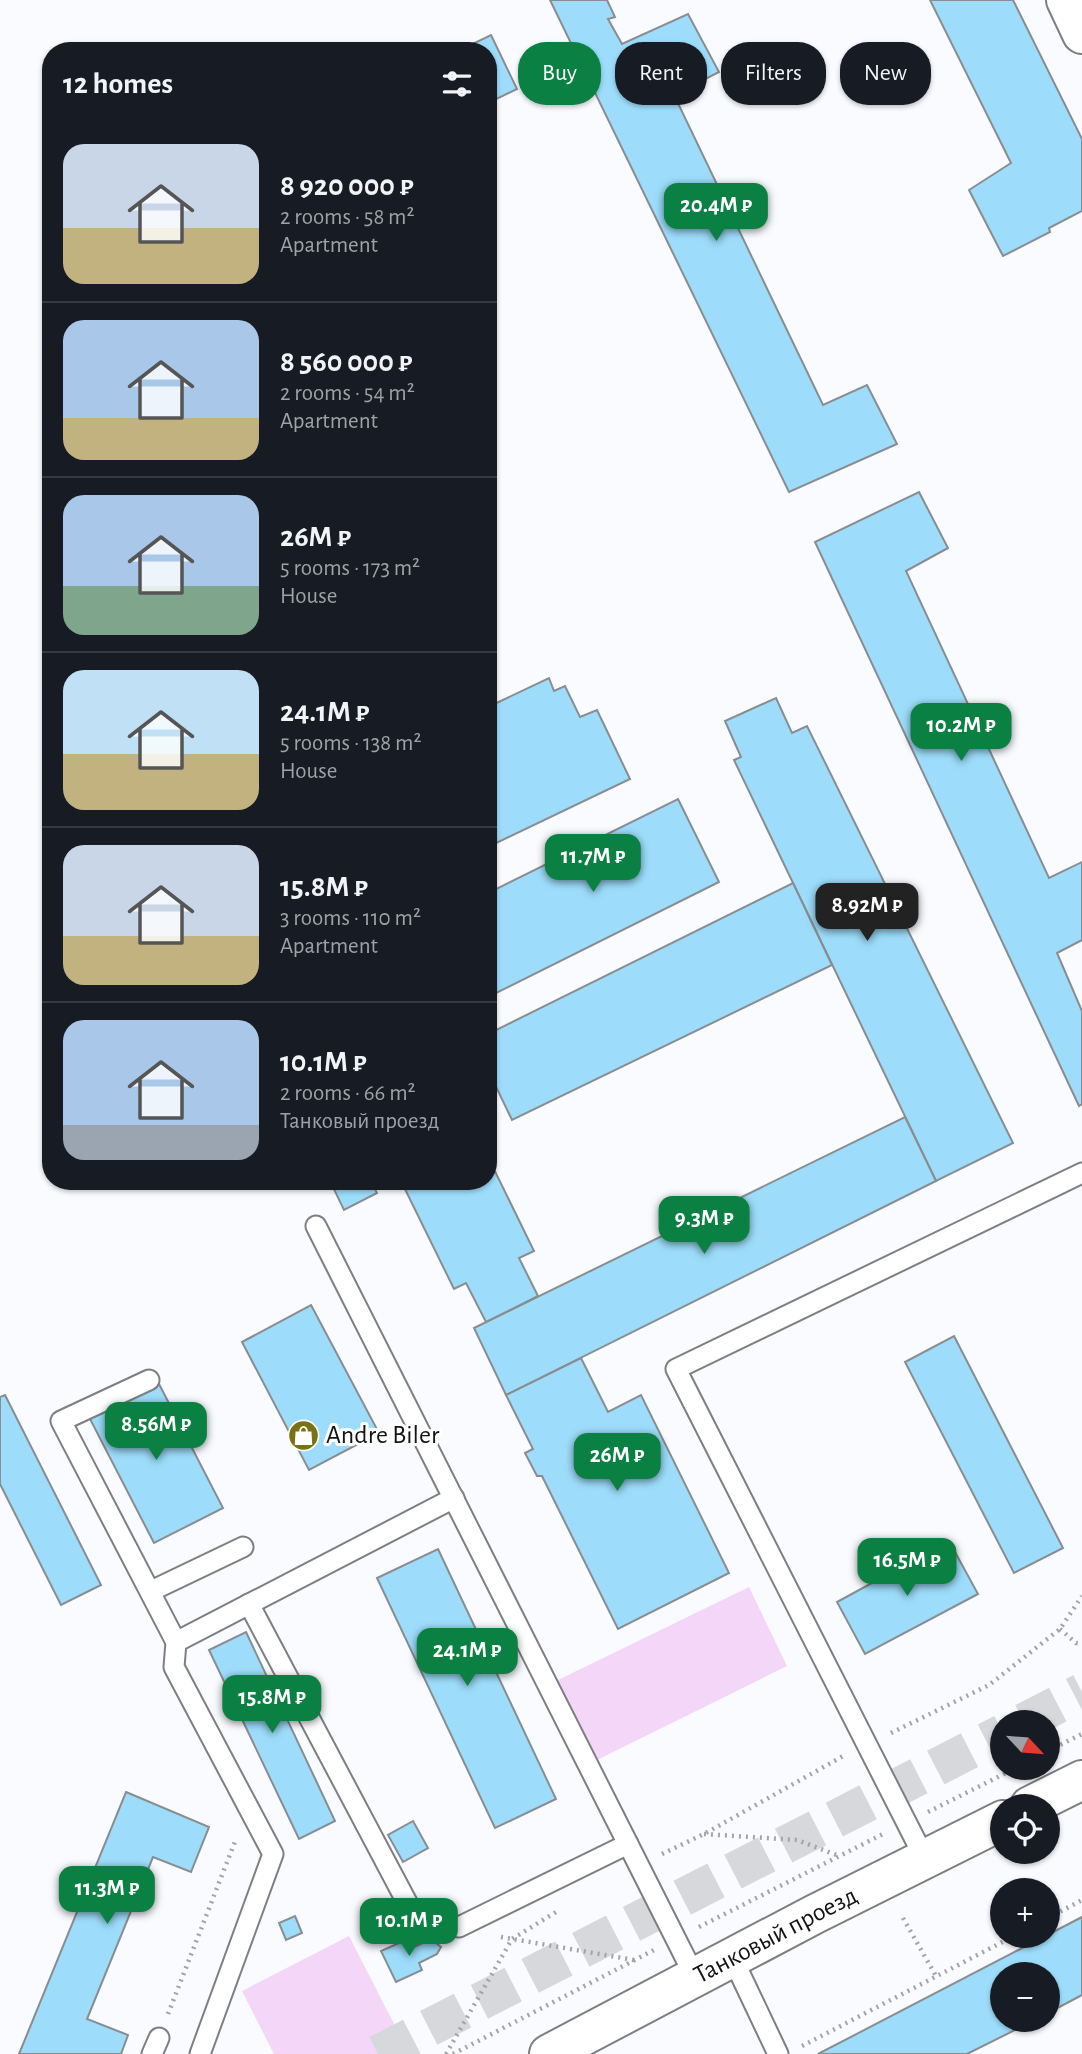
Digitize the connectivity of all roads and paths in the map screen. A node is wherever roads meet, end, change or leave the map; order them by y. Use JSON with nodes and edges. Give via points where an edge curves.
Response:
{"nodes":[{"id":1,"x":1066,"y":0,"type":"edge"},
{"id":2,"x":1082,"y":34,"type":"edge"},
{"id":3,"x":1082,"y":1173,"type":"edge"},
{"id":4,"x":316,"y":1226,"type":"dead end"},
{"id":5,"x":149,"y":1380,"type":"dead end"},
{"id":6,"x":454,"y":1498,"type":"junction"},
{"id":7,"x":243,"y":1547,"type":"dead end"},
{"id":8,"x":151,"y":1591,"type":"junction"},
{"id":9,"x":1082,"y":1596,"type":"edge"},
{"id":10,"x":249,"y":1604,"type":"junction"},
{"id":11,"x":1060,"y":1629,"type":"junction"},
{"id":12,"x":176,"y":1642,"type":"junction"},
{"id":13,"x":1082,"y":1644,"type":"edge"},
{"id":14,"x":1082,"y":1734,"type":"edge"},
{"id":15,"x":867,"y":1745,"type":"junction"},
{"id":16,"x":1060,"y":1745,"type":"edge"},
{"id":17,"x":992,"y":1780,"type":"edge"},
{"id":18,"x":1082,"y":1780,"type":"edge"},
{"id":19,"x":1054,"y":1794,"type":"edge"},
{"id":20,"x":248,"y":1808,"type":"junction"},
{"id":21,"x":906,"y":1823,"type":"junction"},
{"id":22,"x":990,"y":1826,"type":"edge"},
{"id":23,"x":704,"y":1834,"type":"junction"},
{"id":24,"x":628,"y":1844,"type":"junction"},
{"id":25,"x":840,"y":1857,"type":"junction"},
{"id":26,"x":925,"y":1859,"type":"junction"},
{"id":27,"x":637,"y":1866,"type":"junction"},
{"id":28,"x":1082,"y":1900,"type":"edge"},
{"id":29,"x":566,"y":1906,"type":"dead end"},
{"id":30,"x":1060,"y":1912,"type":"edge"},
{"id":31,"x":903,"y":1918,"type":"dead end"},
{"id":32,"x":459,"y":1927,"type":"junction"},
{"id":33,"x":512,"y":1939,"type":"junction"},
{"id":34,"x":675,"y":1939,"type":"junction"},
{"id":35,"x":991,"y":1948,"type":"edge"},
{"id":36,"x":732,"y":1958,"type":"junction"},
{"id":37,"x":634,"y":1960,"type":"junction"},
{"id":38,"x":936,"y":1976,"type":"junction"},
{"id":39,"x":695,"y":1977,"type":"junction"},
{"id":40,"x":591,"y":2044,"type":"edge"},
{"id":41,"x":155,"y":2046,"type":"edge"},
{"id":42,"x":797,"y":2048,"type":"dead end"},
{"id":43,"x":200,"y":2054,"type":"edge"},
{"id":44,"x":446,"y":2054,"type":"edge"},
{"id":45,"x":453,"y":2054,"type":"edge"},
{"id":46,"x":549,"y":2054,"type":"edge"},
{"id":47,"x":778,"y":2054,"type":"edge"}],
"edges":[{"from":1,"to":2,"type":"street"},
{"from":3,"to":15,"type":"lane","via":[[676,1369]]},
{"from":4,"to":6,"type":"lane"},
{"from":5,"to":8,"type":"lane","via":[[61,1421]]},
{"from":6,"to":10,"type":"lane"},
{"from":6,"to":24,"type":"lane"},
{"from":7,"to":8,"type":"lane"},
{"from":8,"to":12,"type":"lane"},
{"from":9,"to":11,"type":"path"},
{"from":10,"to":12,"type":"lane"},
{"from":10,"to":32,"type":"lane","via":[[411,1910]]},
{"from":11,"to":13,"type":"path"},
{"from":11,"to":15,"type":"path","via":[[989,1685]]},
{"from":12,"to":20,"type":"lane","via":[[174,1667]]},
{"from":14,"to":16,"type":"path"},
{"from":15,"to":21,"type":"lane"},
{"from":15,"to":23,"type":"path"},
{"from":17,"to":21,"type":"path"},
{"from":18,"to":19,"type":"street"},
{"from":20,"to":41,"type":"path"},
{"from":20,"to":43,"type":"lane","via":[[273,1854]]},
{"from":21,"to":25,"type":"path"},
{"from":21,"to":26,"type":"lane"},
{"from":22,"to":26,"type":"street","name":"Танковый проезд"},
{"from":23,"to":25,"type":"path","via":[[797,1840]]},
{"from":23,"to":27,"type":"path"},
{"from":24,"to":27,"type":"lane"},
{"from":24,"to":32,"type":"lane"},
{"from":25,"to":34,"type":"path"},
{"from":26,"to":36,"type":"street","name":"Танковый проезд"},
{"from":27,"to":34,"type":"lane"},
{"from":28,"to":30,"type":"path"},
{"from":29,"to":33,"type":"path"},
{"from":31,"to":38,"type":"path"},
{"from":32,"to":33,"type":"path"},
{"from":33,"to":37,"type":"path"},
{"from":33,"to":44,"type":"path"},
{"from":34,"to":37,"type":"path"},
{"from":34,"to":39,"type":"lane"},
{"from":35,"to":38,"type":"path"},
{"from":36,"to":39,"type":"street","name":"Танковый проезд"},
{"from":36,"to":47,"type":"lane"},
{"from":37,"to":45,"type":"path"},
{"from":38,"to":42,"type":"path"},
{"from":39,"to":40,"type":"street","name":"Танковый проезд"},
{"from":40,"to":46,"type":"street","name":"Танковый проезд"}]}
